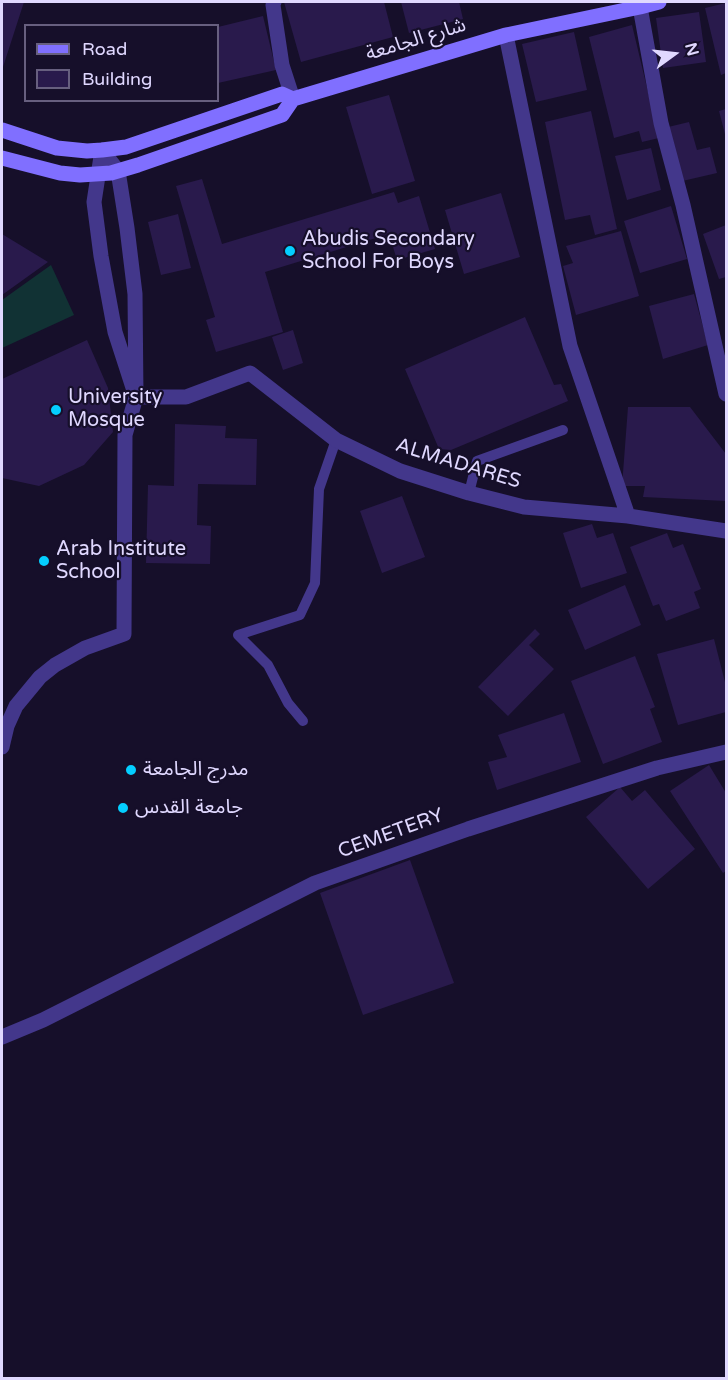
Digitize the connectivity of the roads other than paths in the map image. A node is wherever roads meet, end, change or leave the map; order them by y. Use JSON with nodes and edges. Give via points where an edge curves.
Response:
{"nodes":[{"id":1,"x":274,"y":2,"type":"edge"},
{"id":2,"x":658,"y":2,"type":"edge"},
{"id":3,"x":640,"y":7,"type":"junction"},
{"id":4,"x":608,"y":8,"type":"edge"},
{"id":5,"x":506,"y":34,"type":"junction"},
{"id":6,"x":293,"y":99,"type":"junction"},
{"id":7,"x":2,"y":130,"type":"edge"},
{"id":8,"x":102,"y":150,"type":"junction"},
{"id":9,"x":2,"y":158,"type":"edge"},
{"id":10,"x":118,"y":171,"type":"junction"},
{"id":11,"x":99,"y":173,"type":"junction"},
{"id":12,"x":726,"y":394,"type":"edge"},
{"id":13,"x":136,"y":397,"type":"junction"},
{"id":14,"x":563,"y":430,"type":"dead end"},
{"id":15,"x":336,"y":440,"type":"junction"},
{"id":16,"x":469,"y":493,"type":"junction"},
{"id":17,"x":628,"y":516,"type":"junction"},
{"id":18,"x":726,"y":531,"type":"edge"},
{"id":19,"x":303,"y":722,"type":"dead end"},
{"id":20,"x":2,"y":747,"type":"edge"},
{"id":21,"x":726,"y":752,"type":"edge"},
{"id":22,"x":2,"y":1037,"type":"edge"}],
"edges":[{"from":1,"to":6,"type":"street","via":[[282,64]]},
{"from":2,"to":3,"type":"main road","name":"شارع الجامعة"},
{"from":3,"to":4,"type":"main road","name":"شارع الجامعة"},
{"from":3,"to":12,"type":"street","via":[[661,123]]},
{"from":4,"to":5,"type":"main road","name":"شارع الجامعة"},
{"from":5,"to":6,"type":"main road","name":"شارع الجامعة"},
{"from":5,"to":17,"type":"street","via":[[570,346]]},
{"from":6,"to":8,"type":"main road","name":"شارع الجامعة","via":[[282,94],[126,147]]},
{"from":6,"to":10,"type":"main road","name":"شارع الجامعة","via":[[282,115]]},
{"from":7,"to":8,"type":"main road","name":"شارع الجامعة","via":[[57,148]]},
{"from":8,"to":10,"type":"street"},
{"from":8,"to":11,"type":"street"},
{"from":9,"to":11,"type":"main road","name":"شارع الجامعة","via":[[60,173]]},
{"from":10,"to":11,"type":"main road","name":"شارع الجامعة"},
{"from":10,"to":13,"type":"street","via":[[135,294]]},
{"from":11,"to":13,"type":"street","via":[[94,202],[101,256],[116,332]]},
{"from":13,"to":15,"type":"street","name":"ALMADARES","via":[[186,397],[250,373]]},
{"from":13,"to":20,"type":"street","via":[[125,435],[124,634],[86,648],[40,678],[16,706]]},
{"from":14,"to":16,"type":"lane","via":[[477,461]]},
{"from":15,"to":16,"type":"street","name":"ALMADARES","via":[[400,471]]},
{"from":15,"to":19,"type":"lane","via":[[319,489],[315,583],[300,615],[238,635],[268,665],[288,704]]},
{"from":16,"to":17,"type":"street","name":"ALMADARES","via":[[524,507]]},
{"from":17,"to":18,"type":"street","name":"ALMADARES"},
{"from":21,"to":22,"type":"street","name":"CEMETERY","via":[[657,768],[315,883]]}]}
